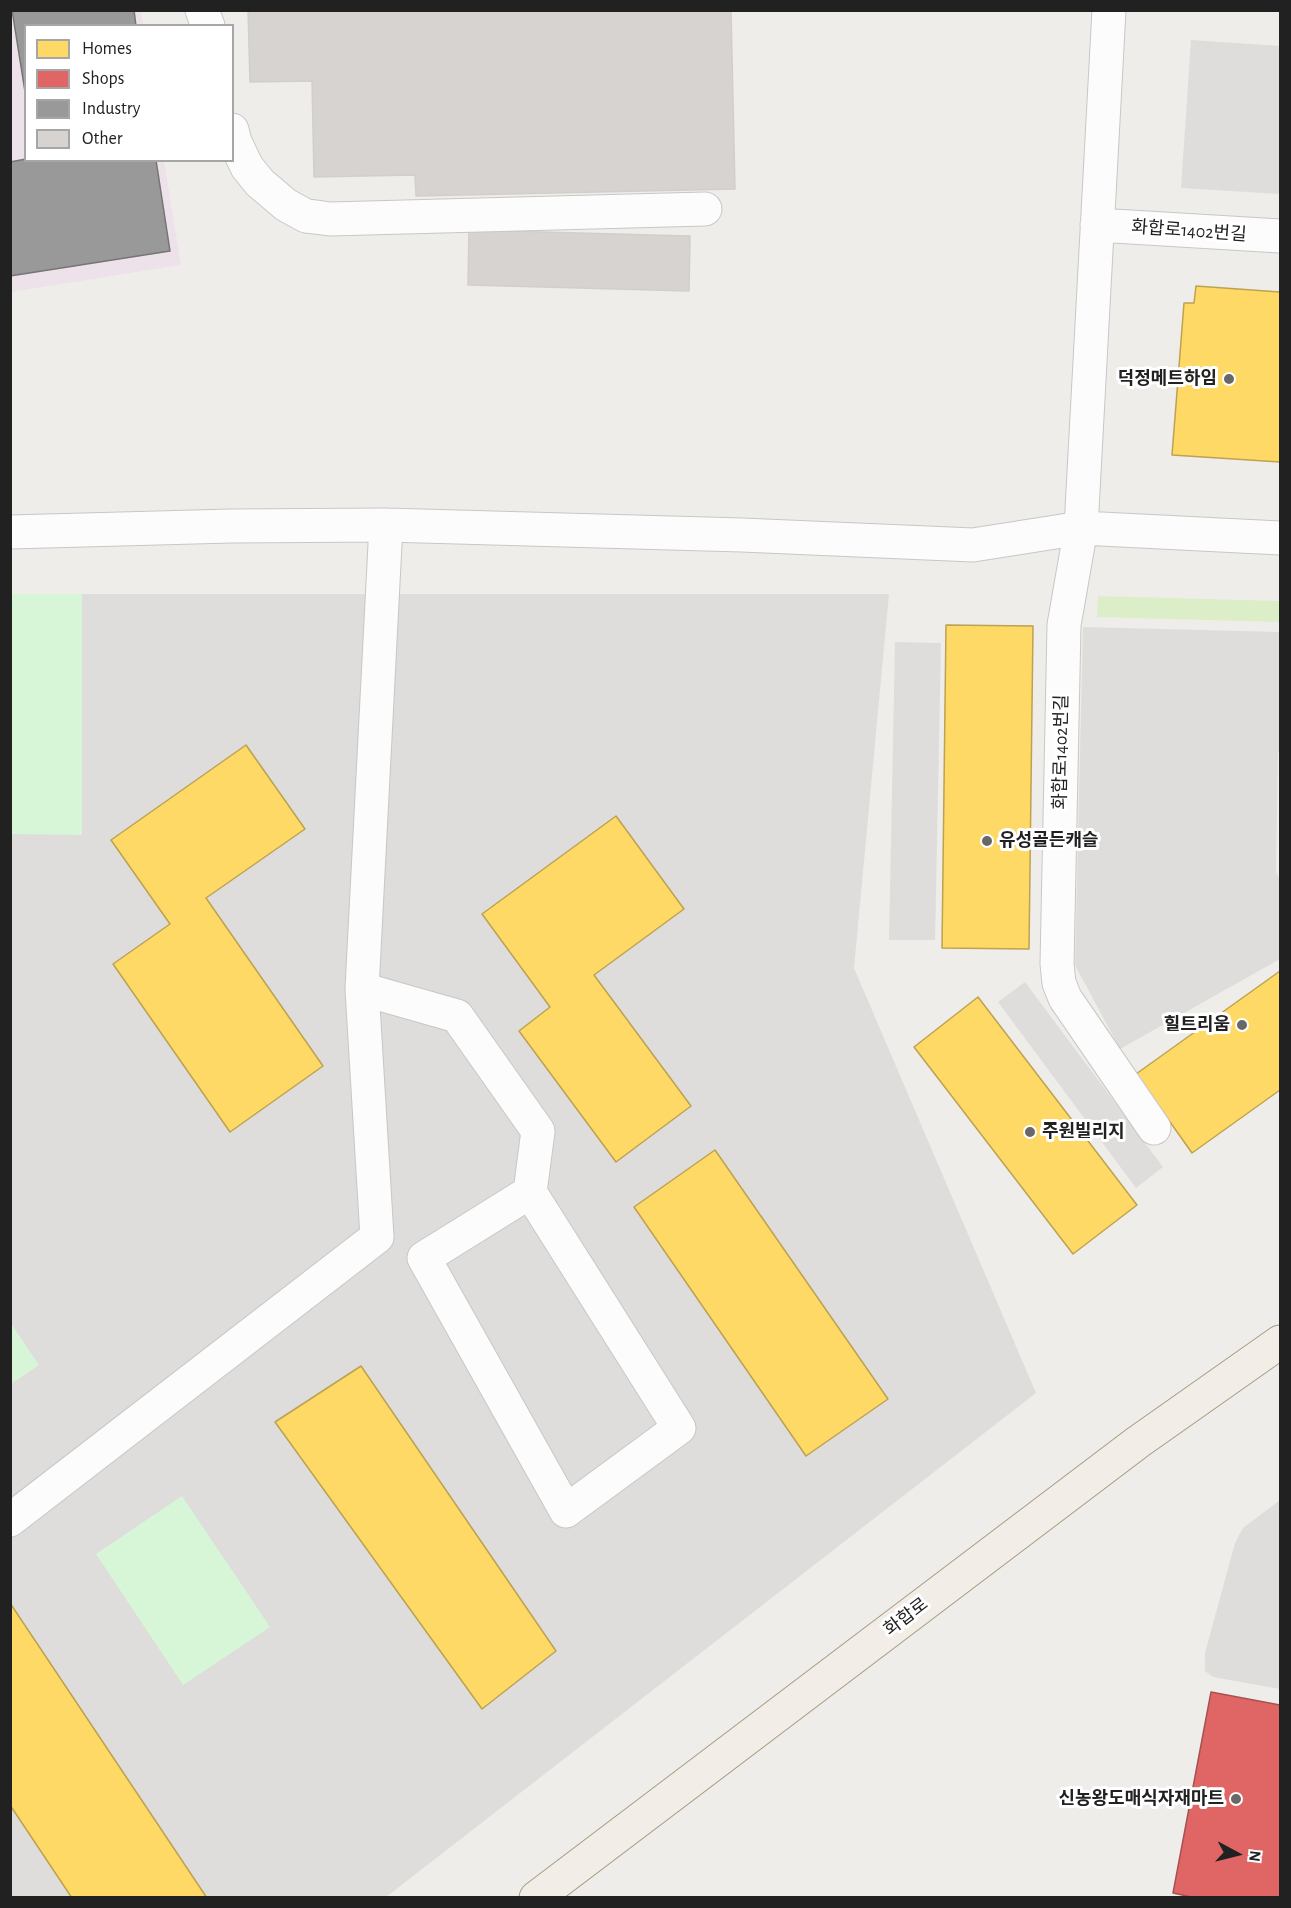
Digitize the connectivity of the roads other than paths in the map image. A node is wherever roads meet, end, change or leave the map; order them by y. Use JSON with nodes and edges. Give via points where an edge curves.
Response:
{"nodes":[{"id":1,"x":1109,"y":10,"type":"edge"},
{"id":2,"x":234,"y":136,"type":"edge"},
{"id":3,"x":705,"y":209,"type":"dead end"},
{"id":4,"x":1097,"y":225,"type":"junction"},
{"id":5,"x":1281,"y":236,"type":"edge"},
{"id":6,"x":386,"y":525,"type":"junction"},
{"id":7,"x":1081,"y":528,"type":"junction"},
{"id":8,"x":10,"y":532,"type":"edge"},
{"id":9,"x":1281,"y":538,"type":"edge"},
{"id":10,"x":362,"y":989,"type":"junction"},
{"id":11,"x":1154,"y":1128,"type":"dead end"},
{"id":12,"x":530,"y":1192,"type":"junction"},
{"id":13,"x":1281,"y":1342,"type":"edge"},
{"id":14,"x":10,"y":1520,"type":"edge"},
{"id":15,"x":536,"y":1898,"type":"edge"}],
"edges":[{"from":1,"to":4,"type":"street","name":"화합로1402번길"},
{"from":2,"to":3,"type":"street","via":[[260,183],[286,205],[315,218]]},
{"from":4,"to":5,"type":"street","name":"화합로1402번길"},
{"from":4,"to":7,"type":"street","name":"화합로1402번길"},
{"from":6,"to":7,"type":"street","via":[[973,545]]},
{"from":6,"to":8,"type":"street"},
{"from":6,"to":10,"type":"street"},
{"from":7,"to":9,"type":"street"},
{"from":7,"to":11,"type":"street","name":"화합로1402번길","via":[[1064,625],[1059,983],[1065,998]]},
{"from":10,"to":12,"type":"street","via":[[457,1016],[538,1131]]},
{"from":10,"to":14,"type":"street","via":[[377,1237]]},
{"from":12,"to":12,"type":"street","via":[[679,1428],[566,1511],[424,1258]]},
{"from":13,"to":15,"type":"main road","name":"화합로","via":[[1138,1443]]}]}
